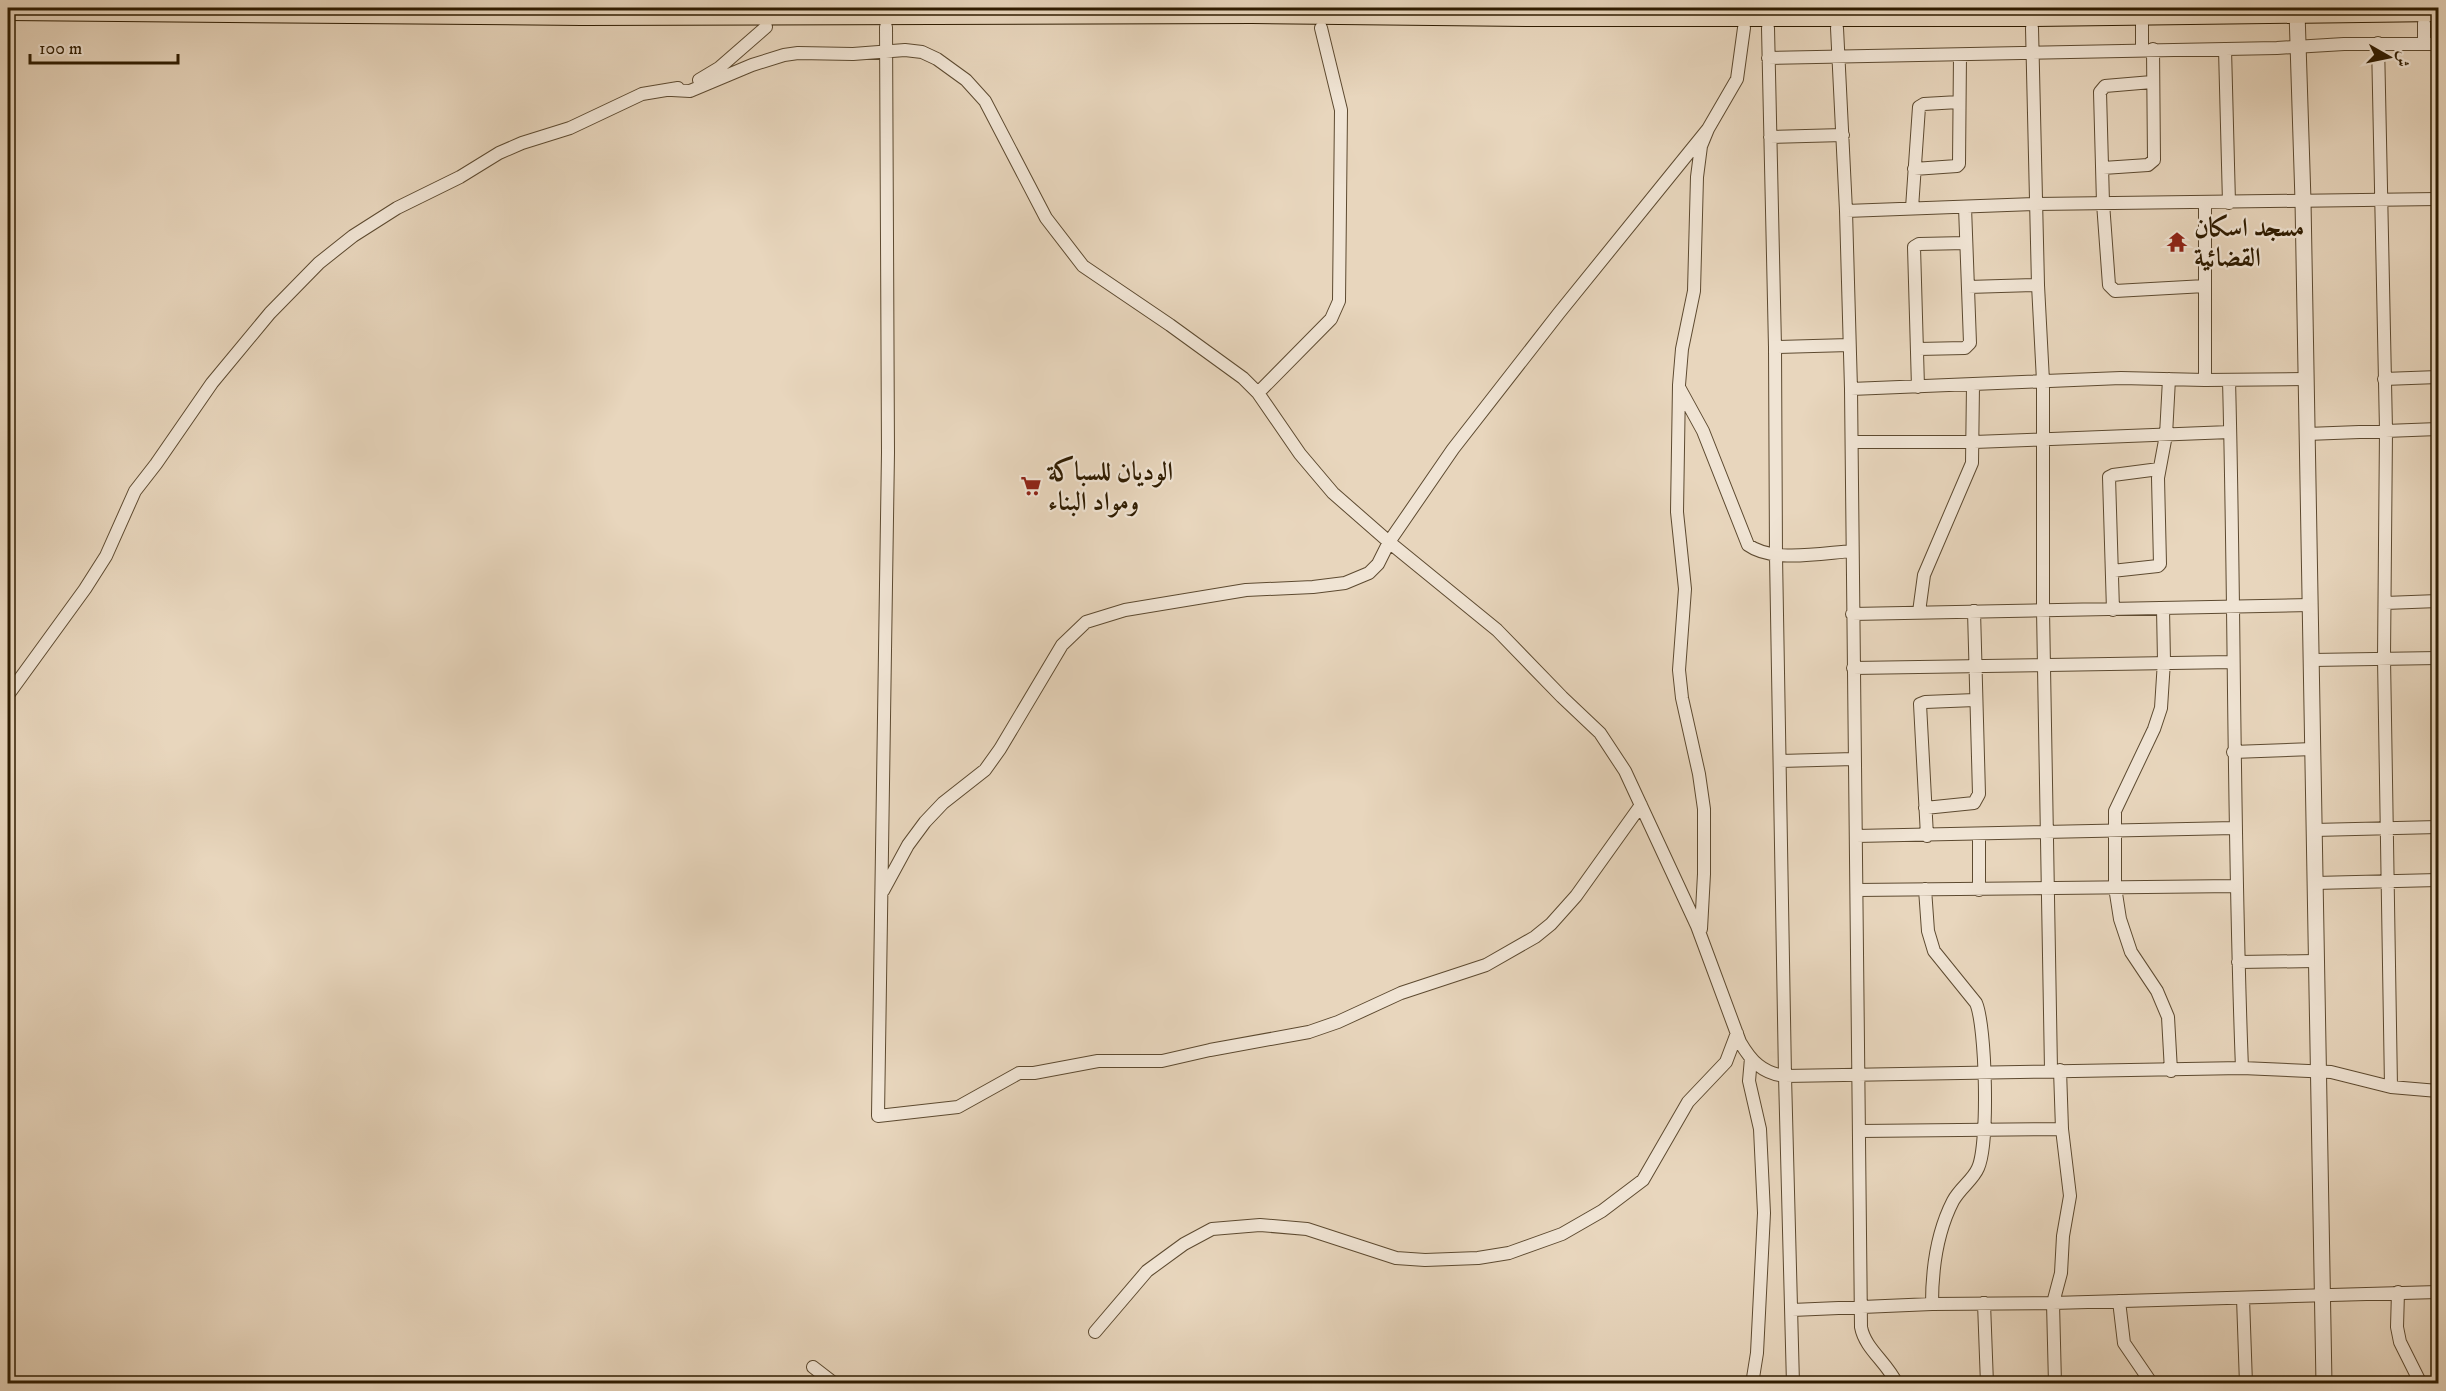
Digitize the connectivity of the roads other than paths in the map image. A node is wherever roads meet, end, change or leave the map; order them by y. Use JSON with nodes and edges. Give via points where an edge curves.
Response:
{"nodes":[{"id":1,"x":2362,"y":9,"type":"edge"},
{"id":2,"x":8,"y":10,"type":"edge"},
{"id":3,"x":323,"y":10,"type":"edge"},
{"id":4,"x":2217,"y":10,"type":"edge"},
{"id":5,"x":1091,"y":11,"type":"edge"},
{"id":6,"x":1472,"y":12,"type":"edge"},
{"id":7,"x":2177,"y":13,"type":"edge"},
{"id":8,"x":2297,"y":14,"type":"edge"},
{"id":9,"x":2424,"y":15,"type":"edge"},
{"id":10,"x":792,"y":16,"type":"edge"},
{"id":11,"x":8,"y":22,"type":"edge"},
{"id":12,"x":2142,"y":25,"type":"junction"},
{"id":13,"x":766,"y":27,"type":"junction"},
{"id":14,"x":886,"y":27,"type":"junction"},
{"id":15,"x":1322,"y":28,"type":"junction"},
{"id":16,"x":1744,"y":28,"type":"junction"},
{"id":17,"x":1768,"y":28,"type":"junction"},
{"id":18,"x":1837,"y":28,"type":"junction"},
{"id":19,"x":2032,"y":28,"type":"junction"},
{"id":20,"x":2378,"y":43,"type":"junction"},
{"id":21,"x":2424,"y":44,"type":"junction"},
{"id":22,"x":2439,"y":44,"type":"edge"},
{"id":23,"x":2298,"y":45,"type":"junction"},
{"id":24,"x":2148,"y":49,"type":"junction"},
{"id":25,"x":2225,"y":49,"type":"junction"},
{"id":26,"x":887,"y":52,"type":"junction"},
{"id":27,"x":2032,"y":52,"type":"junction"},
{"id":28,"x":1960,"y":55,"type":"junction"},
{"id":29,"x":1840,"y":57,"type":"junction"},
{"id":30,"x":1768,"y":58,"type":"junction"},
{"id":31,"x":2152,"y":82,"type":"junction"},
{"id":32,"x":672,"y":90,"type":"junction"},
{"id":33,"x":1959,"y":102,"type":"junction"},
{"id":34,"x":1708,"y":129,"type":"junction"},
{"id":35,"x":1843,"y":135,"type":"junction"},
{"id":36,"x":1770,"y":137,"type":"junction"},
{"id":37,"x":2103,"y":168,"type":"junction"},
{"id":38,"x":1914,"y":169,"type":"junction"},
{"id":39,"x":2380,"y":199,"type":"junction"},
{"id":40,"x":2439,"y":199,"type":"edge"},
{"id":41,"x":2303,"y":201,"type":"junction"},
{"id":42,"x":2103,"y":203,"type":"junction"},
{"id":43,"x":2229,"y":203,"type":"junction"},
{"id":44,"x":2036,"y":204,"type":"junction"},
{"id":45,"x":2205,"y":204,"type":"junction"},
{"id":46,"x":1965,"y":207,"type":"junction"},
{"id":47,"x":1912,"y":208,"type":"junction"},
{"id":48,"x":1846,"y":210,"type":"junction"},
{"id":49,"x":1966,"y":243,"type":"junction"},
{"id":50,"x":2038,"y":285,"type":"junction"},
{"id":51,"x":2205,"y":286,"type":"junction"},
{"id":52,"x":1968,"y":287,"type":"junction"},
{"id":53,"x":1849,"y":345,"type":"junction"},
{"id":54,"x":1775,"y":347,"type":"junction"},
{"id":55,"x":1918,"y":349,"type":"junction"},
{"id":56,"x":2439,"y":377,"type":"edge"},
{"id":57,"x":2169,"y":379,"type":"junction"},
{"id":58,"x":2305,"y":379,"type":"junction"},
{"id":59,"x":2384,"y":379,"type":"junction"},
{"id":60,"x":2205,"y":380,"type":"junction"},
{"id":61,"x":2229,"y":380,"type":"junction"},
{"id":62,"x":2043,"y":381,"type":"junction"},
{"id":63,"x":1679,"y":385,"type":"junction"},
{"id":64,"x":1973,"y":385,"type":"junction"},
{"id":65,"x":1918,"y":387,"type":"junction"},
{"id":66,"x":1851,"y":388,"type":"junction"},
{"id":67,"x":1258,"y":393,"type":"junction"},
{"id":68,"x":2439,"y":429,"type":"edge"},
{"id":69,"x":2386,"y":430,"type":"junction"},
{"id":70,"x":2230,"y":432,"type":"junction"},
{"id":71,"x":2307,"y":434,"type":"junction"},
{"id":72,"x":2166,"y":435,"type":"junction"},
{"id":73,"x":2043,"y":439,"type":"junction"},
{"id":74,"x":1852,"y":442,"type":"junction"},
{"id":75,"x":1974,"y":442,"type":"junction"},
{"id":76,"x":2159,"y":469,"type":"junction"},
{"id":77,"x":1389,"y":542,"type":"junction"},
{"id":78,"x":1852,"y":551,"type":"junction"},
{"id":79,"x":1776,"y":556,"type":"junction"},
{"id":80,"x":2112,"y":571,"type":"junction"},
{"id":81,"x":2439,"y":602,"type":"edge"},
{"id":82,"x":2385,"y":603,"type":"junction"},
{"id":83,"x":2310,"y":605,"type":"junction"},
{"id":84,"x":2234,"y":607,"type":"junction"},
{"id":85,"x":2163,"y":609,"type":"junction"},
{"id":86,"x":2043,"y":610,"type":"junction"},
{"id":87,"x":2113,"y":610,"type":"junction"},
{"id":88,"x":1974,"y":611,"type":"junction"},
{"id":89,"x":1919,"y":612,"type":"junction"},
{"id":90,"x":1852,"y":614,"type":"junction"},
{"id":91,"x":2384,"y":658,"type":"junction"},
{"id":92,"x":2439,"y":658,"type":"edge"},
{"id":93,"x":2312,"y":660,"type":"junction"},
{"id":94,"x":2164,"y":662,"type":"junction"},
{"id":95,"x":2233,"y":662,"type":"junction"},
{"id":96,"x":2044,"y":664,"type":"junction"},
{"id":97,"x":1974,"y":665,"type":"junction"},
{"id":98,"x":1853,"y":668,"type":"junction"},
{"id":99,"x":8,"y":695,"type":"edge"},
{"id":100,"x":1975,"y":700,"type":"junction"},
{"id":101,"x":2313,"y":749,"type":"junction"},
{"id":102,"x":2233,"y":752,"type":"junction"},
{"id":103,"x":1854,"y":759,"type":"junction"},
{"id":104,"x":1780,"y":761,"type":"junction"},
{"id":105,"x":1641,"y":805,"type":"junction"},
{"id":106,"x":1925,"y":808,"type":"junction"},
{"id":107,"x":2439,"y":827,"type":"edge"},
{"id":108,"x":2235,"y":828,"type":"junction"},
{"id":109,"x":2388,"y":828,"type":"junction"},
{"id":110,"x":2314,"y":830,"type":"junction"},
{"id":111,"x":2115,"y":832,"type":"junction"},
{"id":112,"x":1979,"y":834,"type":"junction"},
{"id":113,"x":2047,"y":834,"type":"junction"},
{"id":114,"x":1856,"y":836,"type":"junction"},
{"id":115,"x":1927,"y":836,"type":"junction"},
{"id":116,"x":2439,"y":880,"type":"edge"},
{"id":117,"x":2388,"y":881,"type":"junction"},
{"id":118,"x":2315,"y":883,"type":"junction"},
{"id":119,"x":2237,"y":886,"type":"junction"},
{"id":120,"x":2115,"y":887,"type":"junction"},
{"id":121,"x":2048,"y":889,"type":"junction"},
{"id":122,"x":1857,"y":890,"type":"junction"},
{"id":123,"x":1925,"y":890,"type":"junction"},
{"id":124,"x":1979,"y":890,"type":"junction"},
{"id":125,"x":882,"y":892,"type":"junction"},
{"id":126,"x":1700,"y":934,"type":"junction"},
{"id":127,"x":2316,"y":961,"type":"junction"},
{"id":128,"x":2238,"y":962,"type":"junction"},
{"id":129,"x":1737,"y":1033,"type":"junction"},
{"id":130,"x":1751,"y":1058,"type":"junction"},
{"id":131,"x":2242,"y":1068,"type":"junction"},
{"id":132,"x":2056,"y":1070,"type":"junction"},
{"id":133,"x":2171,"y":1071,"type":"junction"},
{"id":134,"x":2317,"y":1071,"type":"junction"},
{"id":135,"x":1983,"y":1072,"type":"junction"},
{"id":136,"x":1859,"y":1075,"type":"junction"},
{"id":137,"x":1785,"y":1076,"type":"junction"},
{"id":138,"x":2391,"y":1087,"type":"junction"},
{"id":139,"x":2439,"y":1091,"type":"edge"},
{"id":140,"x":1984,"y":1129,"type":"junction"},
{"id":141,"x":2062,"y":1129,"type":"junction"},
{"id":142,"x":1860,"y":1131,"type":"junction"},
{"id":143,"x":2398,"y":1292,"type":"junction"},
{"id":144,"x":2439,"y":1292,"type":"edge"},
{"id":145,"x":2323,"y":1295,"type":"junction"},
{"id":146,"x":2243,"y":1298,"type":"junction"},
{"id":147,"x":2119,"y":1301,"type":"junction"},
{"id":148,"x":1984,"y":1303,"type":"junction"},
{"id":149,"x":2054,"y":1303,"type":"junction"},
{"id":150,"x":1932,"y":1304,"type":"junction"},
{"id":151,"x":1861,"y":1307,"type":"junction"},
{"id":152,"x":1792,"y":1310,"type":"junction"},
{"id":153,"x":1095,"y":1332,"type":"dead end"},
{"id":154,"x":813,"y":1367,"type":"dead end"},
{"id":155,"x":835,"y":1383,"type":"edge"},
{"id":156,"x":1752,"y":1383,"type":"edge"},
{"id":157,"x":1793,"y":1383,"type":"edge"},
{"id":158,"x":1898,"y":1383,"type":"edge"},
{"id":159,"x":1987,"y":1383,"type":"edge"},
{"id":160,"x":2055,"y":1383,"type":"edge"},
{"id":161,"x":2152,"y":1383,"type":"edge"},
{"id":162,"x":2246,"y":1383,"type":"edge"},
{"id":163,"x":2324,"y":1383,"type":"edge"},
{"id":164,"x":2421,"y":1383,"type":"edge"}],
"edges":[{"from":1,"to":8,"type":"highway"},
{"from":1,"to":9,"type":"highway"},
{"from":2,"to":3,"type":"highway"},
{"from":3,"to":10,"type":"highway"},
{"from":4,"to":7,"type":"highway"},
{"from":4,"to":8,"type":"highway"},
{"from":5,"to":6,"type":"highway"},
{"from":5,"to":10,"type":"highway"},
{"from":6,"to":7,"type":"highway"},
{"from":7,"to":8,"type":"highway"},
{"from":7,"to":12,"type":"highway"},
{"from":8,"to":9,"type":"highway"},
{"from":8,"to":23,"type":"street"},
{"from":9,"to":21,"type":"street"},
{"from":10,"to":13,"type":"highway"},
{"from":10,"to":14,"type":"highway"},
{"from":11,"to":13,"type":"highway"},
{"from":12,"to":19,"type":"highway"},
{"from":12,"to":24,"type":"street"},
{"from":13,"to":32,"type":"street","via":[[719,68],[690,85]]},
{"from":14,"to":15,"type":"highway"},
{"from":14,"to":26,"type":"street"},
{"from":15,"to":16,"type":"highway"},
{"from":15,"to":67,"type":"street","via":[[1341,110],[1339,301],[1331,319]]},
{"from":16,"to":17,"type":"highway"},
{"from":16,"to":34,"type":"street","via":[[1737,79]]},
{"from":17,"to":18,"type":"highway"},
{"from":17,"to":30,"type":"street"},
{"from":18,"to":19,"type":"highway"},
{"from":18,"to":29,"type":"street"},
{"from":19,"to":27,"type":"street"},
{"from":20,"to":21,"type":"street"},
{"from":20,"to":23,"type":"street"},
{"from":20,"to":39,"type":"street"},
{"from":21,"to":22,"type":"street"},
{"from":23,"to":25,"type":"street"},
{"from":23,"to":41,"type":"street"},
{"from":24,"to":25,"type":"street"},
{"from":24,"to":27,"type":"street"},
{"from":24,"to":31,"type":"street"},
{"from":25,"to":43,"type":"street"},
{"from":26,"to":32,"type":"street","via":[[784,55],[752,64],[699,88]]},
{"from":26,"to":67,"type":"street","via":[[922,52],[966,80],[985,101],[1050,225],[1083,266],[1230,367]]},
{"from":26,"to":125,"type":"street","via":[[888,452]]},
{"from":27,"to":28,"type":"street"},
{"from":27,"to":44,"type":"street"},
{"from":28,"to":29,"type":"street"},
{"from":28,"to":33,"type":"street"},
{"from":29,"to":30,"type":"street"},
{"from":29,"to":35,"type":"street"},
{"from":30,"to":36,"type":"street"},
{"from":31,"to":37,"type":"street","via":[[2154,160],[2148,165]]},
{"from":31,"to":37,"type":"street","via":[[2101,88]]},
{"from":32,"to":99,"type":"street","via":[[642,94],[591,120],[499,153],[397,208],[319,263],[270,313],[212,383],[135,491],[106,556],[85,589]]},
{"from":33,"to":38,"type":"street","via":[[1919,107]]},
{"from":33,"to":38,"type":"street","via":[[1958,166]]},
{"from":34,"to":63,"type":"street","via":[[1698,162],[1694,291]]},
{"from":34,"to":77,"type":"street","via":[[1453,449]]},
{"from":35,"to":36,"type":"street"},
{"from":35,"to":48,"type":"street"},
{"from":36,"to":54,"type":"street"},
{"from":37,"to":42,"type":"street"},
{"from":38,"to":47,"type":"street"},
{"from":39,"to":40,"type":"street"},
{"from":39,"to":41,"type":"street"},
{"from":39,"to":59,"type":"street"},
{"from":41,"to":43,"type":"street"},
{"from":41,"to":58,"type":"street"},
{"from":42,"to":44,"type":"street"},
{"from":42,"to":45,"type":"street"},
{"from":42,"to":51,"type":"street","via":[[2109,285],[2113,291]]},
{"from":43,"to":45,"type":"street"},
{"from":44,"to":46,"type":"street"},
{"from":44,"to":50,"type":"street"},
{"from":45,"to":51,"type":"street"},
{"from":46,"to":47,"type":"street"},
{"from":46,"to":49,"type":"street"},
{"from":47,"to":48,"type":"street"},
{"from":48,"to":53,"type":"street"},
{"from":49,"to":52,"type":"street"},
{"from":49,"to":55,"type":"street","via":[[1915,246]]},
{"from":50,"to":52,"type":"street"},
{"from":50,"to":62,"type":"street"},
{"from":51,"to":60,"type":"street"},
{"from":52,"to":55,"type":"street","via":[[1969,345]]},
{"from":53,"to":54,"type":"street"},
{"from":53,"to":66,"type":"street"},
{"from":54,"to":79,"type":"street"},
{"from":55,"to":65,"type":"street"},
{"from":56,"to":59,"type":"street"},
{"from":57,"to":60,"type":"street"},
{"from":57,"to":62,"type":"street"},
{"from":57,"to":72,"type":"street"},
{"from":58,"to":61,"type":"street"},
{"from":58,"to":71,"type":"street"},
{"from":59,"to":69,"type":"street"},
{"from":60,"to":61,"type":"street"},
{"from":61,"to":70,"type":"street"},
{"from":62,"to":64,"type":"street"},
{"from":62,"to":73,"type":"street"},
{"from":63,"to":79,"type":"street","via":[[1729,494],[1746,542],[1759,552]]},
{"from":63,"to":126,"type":"street","via":[[1677,512],[1685,589],[1679,670],[1704,809]]},
{"from":64,"to":65,"type":"street"},
{"from":64,"to":75,"type":"street"},
{"from":65,"to":66,"type":"street"},
{"from":66,"to":74,"type":"street"},
{"from":67,"to":77,"type":"street","via":[[1333,493]]},
{"from":68,"to":69,"type":"street"},
{"from":69,"to":71,"type":"street"},
{"from":69,"to":82,"type":"street"},
{"from":70,"to":72,"type":"street"},
{"from":70,"to":84,"type":"street"},
{"from":71,"to":83,"type":"street"},
{"from":72,"to":73,"type":"street"},
{"from":72,"to":76,"type":"street"},
{"from":73,"to":75,"type":"street"},
{"from":73,"to":86,"type":"street"},
{"from":74,"to":75,"type":"street"},
{"from":74,"to":78,"type":"street"},
{"from":75,"to":89,"type":"street","via":[[1971,469],[1924,575]]},
{"from":76,"to":80,"type":"street","via":[[2160,564]]},
{"from":76,"to":80,"type":"street","via":[[2109,477]]},
{"from":77,"to":105,"type":"street","via":[[1497,630],[1600,733]]},
{"from":77,"to":125,"type":"street","via":[[1369,573],[1345,583],[1246,590],[1125,610],[1086,622],[1062,645],[985,770],[925,822]]},
{"from":78,"to":79,"type":"street"},
{"from":78,"to":90,"type":"street"},
{"from":79,"to":104,"type":"street"},
{"from":80,"to":87,"type":"street"},
{"from":81,"to":82,"type":"street"},
{"from":82,"to":91,"type":"street"},
{"from":83,"to":84,"type":"street"},
{"from":83,"to":93,"type":"street"},
{"from":84,"to":85,"type":"street"},
{"from":84,"to":95,"type":"street"},
{"from":85,"to":87,"type":"street"},
{"from":85,"to":94,"type":"street"},
{"from":86,"to":87,"type":"street"},
{"from":86,"to":88,"type":"street"},
{"from":86,"to":96,"type":"street"},
{"from":88,"to":89,"type":"street"},
{"from":88,"to":97,"type":"street"},
{"from":89,"to":90,"type":"street"},
{"from":90,"to":98,"type":"street"},
{"from":91,"to":92,"type":"street"},
{"from":91,"to":93,"type":"street"},
{"from":91,"to":109,"type":"street"},
{"from":93,"to":101,"type":"street"},
{"from":94,"to":95,"type":"street"},
{"from":94,"to":96,"type":"street"},
{"from":94,"to":111,"type":"street","via":[[2161,708],[2116,803]]},
{"from":95,"to":102,"type":"street"},
{"from":96,"to":97,"type":"street"},
{"from":96,"to":113,"type":"street"},
{"from":97,"to":98,"type":"street"},
{"from":97,"to":100,"type":"street"},
{"from":98,"to":103,"type":"street"},
{"from":100,"to":106,"type":"street","via":[[1978,799],[1974,803]]},
{"from":100,"to":106,"type":"street","via":[[1920,704]]},
{"from":101,"to":102,"type":"street"},
{"from":101,"to":110,"type":"street"},
{"from":102,"to":108,"type":"street"},
{"from":103,"to":104,"type":"street"},
{"from":103,"to":114,"type":"street"},
{"from":104,"to":137,"type":"street"},
{"from":105,"to":125,"type":"street","via":[[1576,896],[1551,924],[1486,965],[1401,993],[1310,1032],[1162,1061],[1098,1062],[1019,1073],[958,1107],[878,1116]]},
{"from":105,"to":126,"type":"street"},
{"from":106,"to":115,"type":"street"},
{"from":107,"to":109,"type":"street"},
{"from":108,"to":111,"type":"street"},
{"from":108,"to":119,"type":"street"},
{"from":109,"to":110,"type":"street"},
{"from":109,"to":117,"type":"street"},
{"from":110,"to":118,"type":"street"},
{"from":111,"to":113,"type":"street"},
{"from":111,"to":120,"type":"street"},
{"from":112,"to":113,"type":"street"},
{"from":112,"to":115,"type":"street"},
{"from":112,"to":124,"type":"street"},
{"from":113,"to":121,"type":"street"},
{"from":114,"to":115,"type":"street"},
{"from":114,"to":122,"type":"street"},
{"from":116,"to":117,"type":"street"},
{"from":117,"to":118,"type":"street"},
{"from":117,"to":138,"type":"street"},
{"from":118,"to":127,"type":"street"},
{"from":119,"to":120,"type":"street"},
{"from":119,"to":128,"type":"street"},
{"from":120,"to":121,"type":"street"},
{"from":120,"to":133,"type":"street","via":[[2120,920],[2131,952],[2157,991],[2168,1017]]},
{"from":121,"to":124,"type":"street"},
{"from":121,"to":132,"type":"street"},
{"from":122,"to":123,"type":"street"},
{"from":122,"to":136,"type":"street"},
{"from":123,"to":124,"type":"street"},
{"from":123,"to":135,"type":"street","via":[[1928,932],[1934,951],[1980,1012]]},
{"from":126,"to":129,"type":"street"},
{"from":127,"to":128,"type":"street"},
{"from":127,"to":134,"type":"street"},
{"from":128,"to":131,"type":"street"},
{"from":129,"to":130,"type":"street"},
{"from":129,"to":153,"type":"street","via":[[1726,1062],[1688,1102],[1643,1180],[1602,1211],[1562,1234],[1509,1253],[1425,1260],[1388,1256],[1307,1229],[1212,1229],[1147,1270]]},
{"from":130,"to":137,"type":"street","via":[[1768,1073]]},
{"from":130,"to":156,"type":"street","via":[[1749,1081],[1760,1129],[1764,1213]]},
{"from":131,"to":133,"type":"street"},
{"from":131,"to":134,"type":"street"},
{"from":132,"to":133,"type":"street"},
{"from":132,"to":135,"type":"street"},
{"from":132,"to":141,"type":"street"},
{"from":134,"to":138,"type":"street"},
{"from":134,"to":145,"type":"street"},
{"from":135,"to":136,"type":"street"},
{"from":135,"to":140,"type":"street"},
{"from":136,"to":137,"type":"street"},
{"from":136,"to":142,"type":"street"},
{"from":137,"to":152,"type":"street"},
{"from":138,"to":139,"type":"street"},
{"from":140,"to":141,"type":"street"},
{"from":140,"to":142,"type":"street"},
{"from":140,"to":150,"type":"street","via":[[1978,1169],[1960,1189],[1946,1216],[1932,1273]]},
{"from":141,"to":149,"type":"street","via":[[2070,1196]]},
{"from":142,"to":151,"type":"street"},
{"from":143,"to":144,"type":"street"},
{"from":143,"to":145,"type":"street"},
{"from":143,"to":164,"type":"street","via":[[2400,1342]]},
{"from":145,"to":146,"type":"street"},
{"from":145,"to":163,"type":"street"},
{"from":146,"to":147,"type":"street"},
{"from":146,"to":162,"type":"street"},
{"from":147,"to":149,"type":"street"},
{"from":147,"to":161,"type":"street","via":[[2124,1343]]},
{"from":148,"to":149,"type":"street"},
{"from":148,"to":150,"type":"street"},
{"from":148,"to":159,"type":"street"},
{"from":149,"to":160,"type":"street"},
{"from":150,"to":151,"type":"street"},
{"from":151,"to":152,"type":"street"},
{"from":151,"to":158,"type":"street","via":[[1866,1344],[1885,1362]]},
{"from":152,"to":157,"type":"street"},
{"from":154,"to":155,"type":"street"}]}
